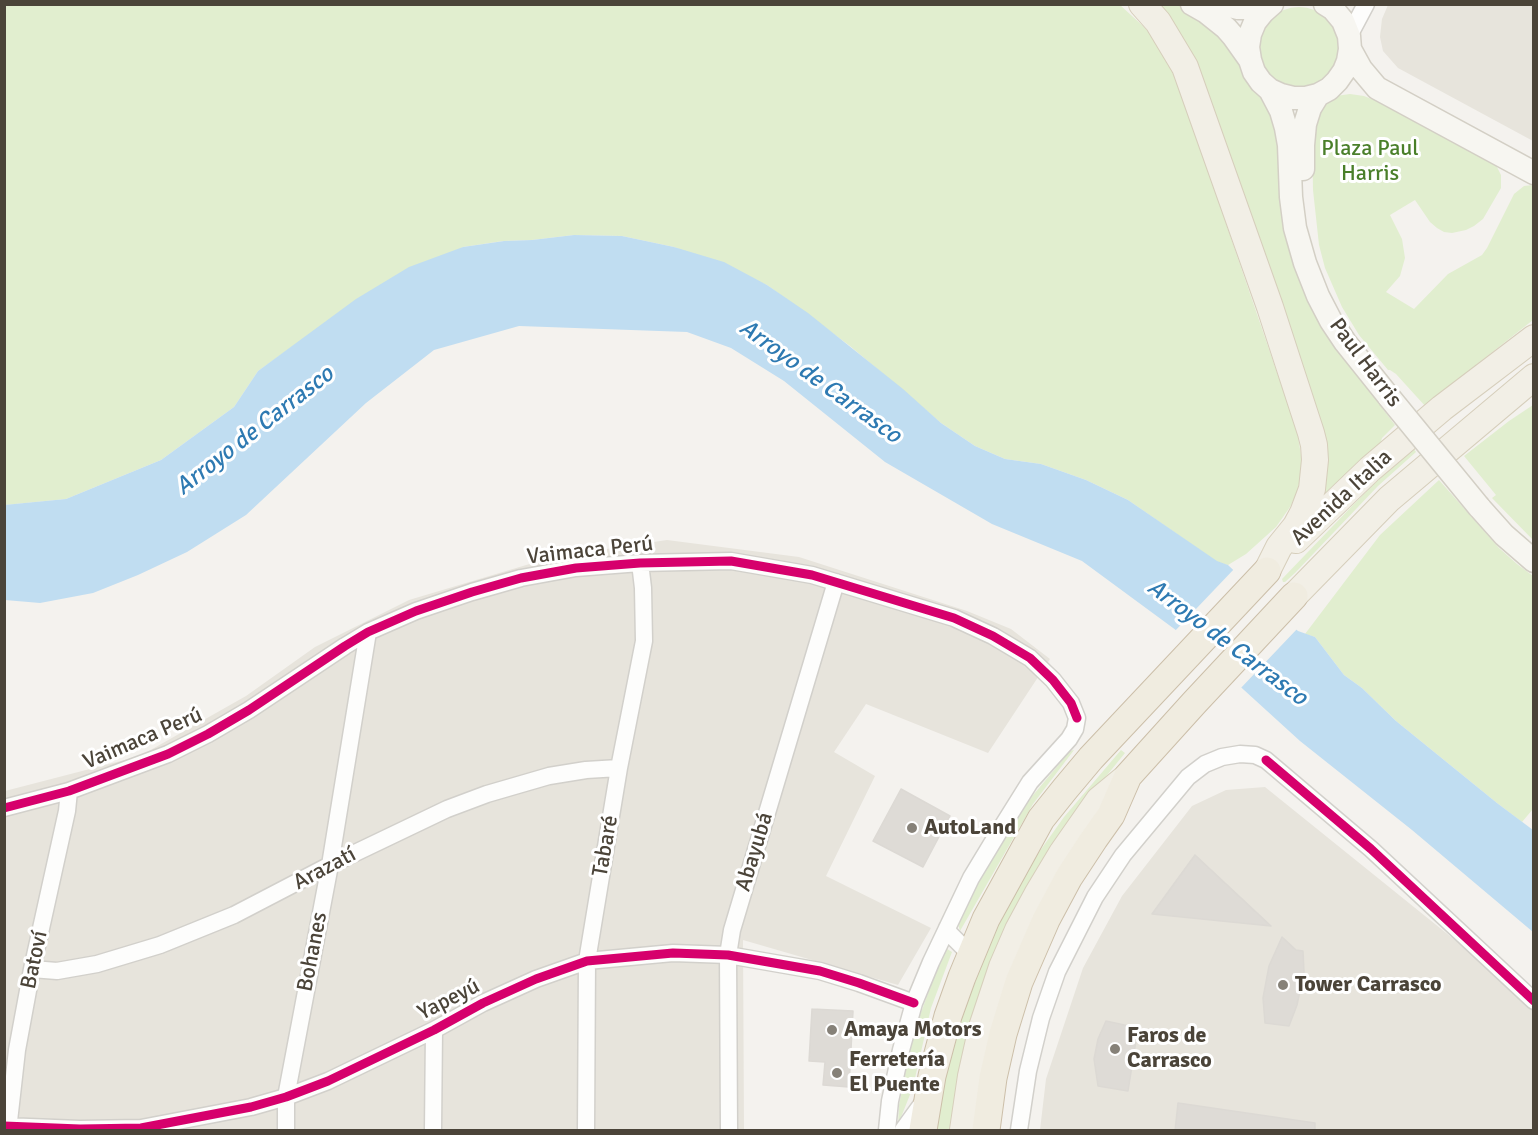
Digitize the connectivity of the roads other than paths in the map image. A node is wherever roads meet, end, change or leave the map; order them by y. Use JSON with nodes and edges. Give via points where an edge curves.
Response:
{"nodes":[{"id":1,"x":1142,"y":4,"type":"edge"},
{"id":2,"x":1192,"y":4,"type":"edge"},
{"id":3,"x":1223,"y":4,"type":"edge"},
{"id":4,"x":1270,"y":4,"type":"edge"},
{"id":5,"x":1366,"y":4,"type":"edge"},
{"id":6,"x":1330,"y":6,"type":"edge"},
{"id":7,"x":1349,"y":43,"type":"junction"},
{"id":8,"x":1250,"y":60,"type":"junction"},
{"id":9,"x":1377,"y":88,"type":"junction"},
{"id":10,"x":1270,"y":90,"type":"junction"},
{"id":11,"x":1323,"y":92,"type":"junction"},
{"id":12,"x":1533,"y":173,"type":"edge"},
{"id":13,"x":1533,"y":338,"type":"edge"},
{"id":14,"x":1533,"y":377,"type":"edge"},
{"id":15,"x":1522,"y":393,"type":"edge"},
{"id":16,"x":1393,"y":394,"type":"junction"},
{"id":17,"x":1481,"y":501,"type":"junction"},
{"id":18,"x":1533,"y":549,"type":"edge"},
{"id":19,"x":1533,"y":561,"type":"edge"},
{"id":20,"x":640,"y":563,"type":"junction"},
{"id":21,"x":1267,"y":571,"type":"junction"},
{"id":22,"x":836,"y":582,"type":"junction"},
{"id":23,"x":1294,"y":596,"type":"joint"},
{"id":24,"x":368,"y":632,"type":"junction"},
{"id":25,"x":619,"y":768,"type":"junction"},
{"id":26,"x":1128,"y":776,"type":"junction"},
{"id":27,"x":69,"y":791,"type":"junction"},
{"id":28,"x":4,"y":808,"type":"edge"},
{"id":29,"x":330,"y":865,"type":"junction"},
{"id":30,"x":947,"y":928,"type":"junction"},
{"id":31,"x":728,"y":955,"type":"junction"},
{"id":32,"x":971,"y":955,"type":"junction"},
{"id":33,"x":587,"y":961,"type":"junction"},
{"id":34,"x":32,"y":969,"type":"junction"},
{"id":35,"x":1533,"y":1001,"type":"edge"},
{"id":36,"x":914,"y":1003,"type":"junction"},
{"id":37,"x":435,"y":1030,"type":"junction"},
{"id":38,"x":928,"y":1096,"type":"junction"},
{"id":39,"x":286,"y":1097,"type":"junction"},
{"id":40,"x":7,"y":1128,"type":"edge"},
{"id":41,"x":141,"y":1129,"type":"edge"},
{"id":42,"x":286,"y":1131,"type":"edge"},
{"id":43,"x":434,"y":1131,"type":"edge"},
{"id":44,"x":586,"y":1131,"type":"edge"},
{"id":45,"x":729,"y":1131,"type":"edge"},
{"id":46,"x":887,"y":1131,"type":"edge"},
{"id":47,"x":903,"y":1131,"type":"edge"},
{"id":48,"x":923,"y":1131,"type":"edge"},
{"id":49,"x":963,"y":1131,"type":"edge"},
{"id":50,"x":986,"y":1131,"type":"edge"},
{"id":51,"x":1019,"y":1131,"type":"edge"}],
"edges":[{"from":1,"to":21,"type":"main road","via":[[1158,22],[1185,67],[1314,445],[1310,495],[1296,526]]},
{"from":2,"to":8,"type":"main road","name":"Paul Harris","via":[[1226,28]]},
{"from":3,"to":4,"type":"main road","via":[[1254,8]]},
{"from":4,"to":8,"type":"main road","via":[[1252,28]]},
{"from":5,"to":7,"type":"street"},
{"from":6,"to":7,"type":"main road","via":[[1343,21]]},
{"from":7,"to":9,"type":"main road","via":[[1361,69]]},
{"from":7,"to":11,"type":"main road","name":"Paul Harris","via":[[1344,71]]},
{"from":8,"to":10,"type":"main road","name":"Paul Harris","via":[[1254,72]]},
{"from":9,"to":11,"type":"main road","via":[[1342,85]]},
{"from":9,"to":12,"type":"main road"},
{"from":10,"to":11,"type":"main road","via":[[1293,98]]},
{"from":10,"to":16,"type":"main road","name":"Paul Harris","via":[[1286,128],[1295,228],[1318,296],[1345,342]]},
{"from":11,"to":16,"type":"main road","name":"Paul Harris","via":[[1310,108],[1303,145],[1304,196],[1314,258],[1339,316]]},
{"from":13,"to":21,"type":"main road","name":"Avenida Italia","via":[[1370,469]]},
{"from":14,"to":15,"type":"main road","name":"Avenida Italia"},
{"from":15,"to":23,"type":"main road","name":"Avenida Italia","via":[[1389,498]]},
{"from":16,"to":17,"type":"main road","name":"Paul Harris"},
{"from":17,"to":18,"type":"main road","name":"Paul Harris"},
{"from":17,"to":19,"type":"main road","name":"Paul Harris","via":[[1504,535]]},
{"from":20,"to":22,"type":"street","name":"Vaimaca Perú","via":[[731,561]]},
{"from":20,"to":24,"type":"street","name":"Vaimaca Perú","via":[[576,568],[521,578],[416,611]]},
{"from":20,"to":25,"type":"street","name":"Tabaré","via":[[644,641]]},
{"from":21,"to":32,"type":"highway","name":"Avenida Italia","via":[[1091,758],[1041,819],[986,918]]},
{"from":22,"to":30,"type":"street","name":"Vaimaca Perú","via":[[954,618],[993,636],[1030,658],[1053,680],[1077,718],[1076,729],[1030,782],[1000,830]]},
{"from":22,"to":31,"type":"street","name":"Abayubá","via":[[732,930]]},
{"from":23,"to":26,"type":"highway","name":"Avenida Italia"},
{"from":24,"to":27,"type":"street","name":"Vaimaca Perú","via":[[208,734],[168,754]]},
{"from":24,"to":29,"type":"street","name":"Bohanes"},
{"from":25,"to":29,"type":"street","name":"Arazatí","via":[[549,776],[487,794]]},
{"from":25,"to":33,"type":"street","name":"Tabaré"},
{"from":26,"to":49,"type":"main road","via":[[1099,800],[1056,863],[1018,930],[989,1005],[971,1076]]},
{"from":26,"to":50,"type":"highway","name":"Avenida Italia","via":[[1111,815],[1069,877],[1046,920],[1019,982],[993,1078]]},
{"from":27,"to":28,"type":"street","name":"Vaimaca Perú"},
{"from":27,"to":34,"type":"street","name":"Batoví","via":[[68,811]]},
{"from":29,"to":34,"type":"street","name":"Arazatí","via":[[234,915],[160,945],[97,964],[57,971]]},
{"from":29,"to":39,"type":"street","name":"Bohanes"},
{"from":30,"to":32,"type":"street"},
{"from":30,"to":36,"type":"street"},
{"from":31,"to":33,"type":"street","name":"Yapeyú","via":[[673,953]]},
{"from":31,"to":36,"type":"street","name":"Yapeyú","via":[[820,971]]},
{"from":31,"to":45,"type":"street","name":"Abayubá"},
{"from":32,"to":38,"type":"highway","name":"Avenida Italia","via":[[948,1016]]},
{"from":33,"to":37,"type":"street","name":"Yapeyú","via":[[483,1003]]},
{"from":33,"to":44,"type":"street","name":"Tabaré"},
{"from":34,"to":40,"type":"street","name":"Batoví"},
{"from":35,"to":51,"type":"street","via":[[1371,849],[1266,760],[1240,754],[1222,757],[1188,777],[1123,855],[1095,897],[1057,972],[1041,1018]]},
{"from":36,"to":46,"type":"street","via":[[890,1101]]},
{"from":37,"to":39,"type":"street","name":"Yapeyú"},
{"from":37,"to":43,"type":"street"},
{"from":38,"to":47,"type":"street"},
{"from":38,"to":48,"type":"highway","name":"Avenida Italia"},
{"from":39,"to":41,"type":"street","name":"Yapeyú"},
{"from":39,"to":42,"type":"street","name":"Bohanes"},
{"from":40,"to":41,"type":"street","name":"Yapeyú"}]}
